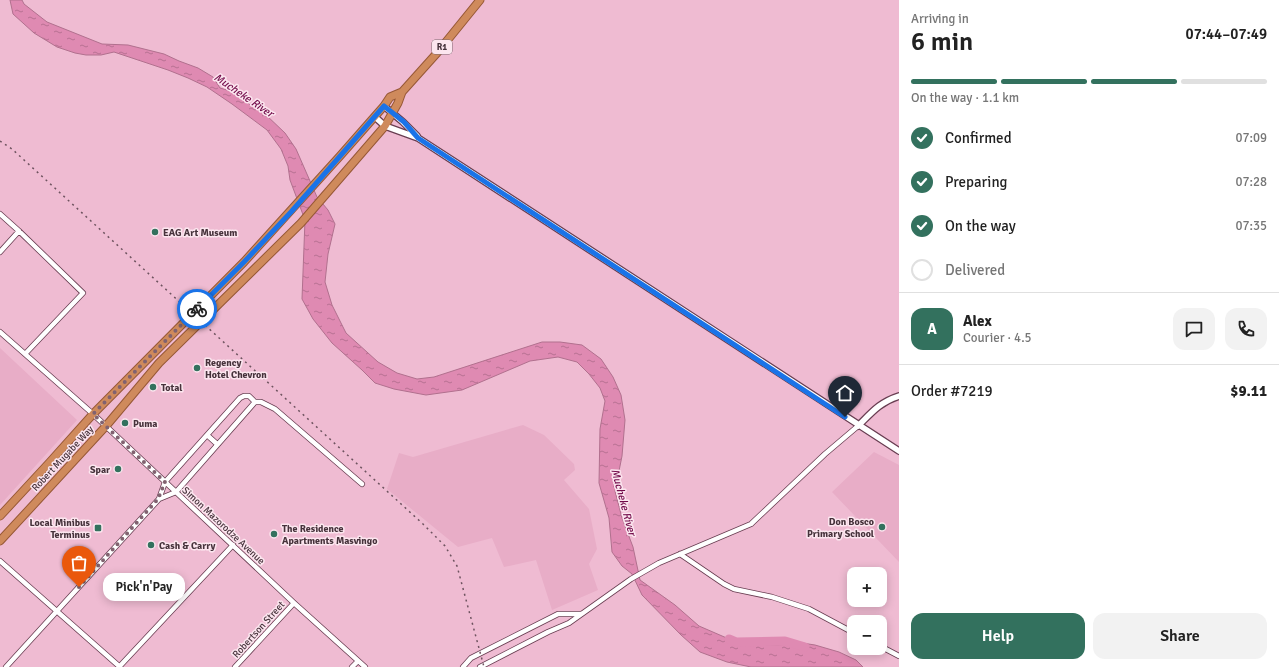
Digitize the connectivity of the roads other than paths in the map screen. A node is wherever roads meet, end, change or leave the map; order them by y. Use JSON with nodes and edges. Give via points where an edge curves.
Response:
{"nodes":[{"id":1,"x":480,"y":0,"type":"edge"},
{"id":2,"x":402,"y":92,"type":"junction"},
{"id":3,"x":384,"y":106,"type":"junction"},
{"id":4,"x":394,"y":113,"type":"junction"},
{"id":5,"x":374,"y":117,"type":"junction"},
{"id":6,"x":385,"y":126,"type":"junction"},
{"id":7,"x":418,"y":138,"type":"junction"},
{"id":8,"x":0,"y":214,"type":"edge"},
{"id":9,"x":19,"y":231,"type":"junction"},
{"id":10,"x":0,"y":252,"type":"edge"},
{"id":11,"x":0,"y":332,"type":"edge"},
{"id":12,"x":25,"y":354,"type":"junction"},
{"id":13,"x":899,"y":396,"type":"edge"},
{"id":14,"x":255,"y":402,"type":"junction"},
{"id":15,"x":93,"y":414,"type":"junction"},
{"id":16,"x":106,"y":426,"type":"junction"},
{"id":17,"x":858,"y":426,"type":"junction"},
{"id":18,"x":207,"y":435,"type":"junction"},
{"id":19,"x":217,"y":444,"type":"junction"},
{"id":20,"x":899,"y":451,"type":"edge"},
{"id":21,"x":165,"y":482,"type":"junction"},
{"id":22,"x":362,"y":484,"type":"dead end"},
{"id":23,"x":176,"y":492,"type":"junction"},
{"id":24,"x":158,"y":499,"type":"junction"},
{"id":25,"x":0,"y":516,"type":"edge"},
{"id":26,"x":0,"y":541,"type":"edge"},
{"id":27,"x":233,"y":545,"type":"junction"},
{"id":28,"x":680,"y":554,"type":"junction"},
{"id":29,"x":0,"y":561,"type":"edge"},
{"id":30,"x":294,"y":602,"type":"junction"},
{"id":31,"x":57,"y":611,"type":"junction"},
{"id":32,"x":582,"y":614,"type":"junction"},
{"id":33,"x":847,"y":629,"type":"edge"},
{"id":34,"x":887,"y":650,"type":"edge"},
{"id":35,"x":899,"y":656,"type":"edge"},
{"id":36,"x":358,"y":661,"type":"junction"},
{"id":37,"x":6,"y":667,"type":"edge"},
{"id":38,"x":120,"y":667,"type":"edge"},
{"id":39,"x":236,"y":667,"type":"edge"},
{"id":40,"x":352,"y":667,"type":"edge"},
{"id":41,"x":365,"y":667,"type":"edge"},
{"id":42,"x":463,"y":667,"type":"edge"},
{"id":43,"x":480,"y":667,"type":"edge"}],
"edges":[{"from":1,"to":2,"type":"highway","number":"R1"},
{"from":2,"to":3,"type":"highway","name":"Robert Mugabe Way","number":"R1","via":[[390,97]]},
{"from":2,"to":4,"type":"highway","name":"Robert Mugabe Way","number":"R1"},
{"from":3,"to":4,"type":"street"},
{"from":3,"to":5,"type":"highway","name":"Robert Mugabe Way","number":"R1"},
{"from":4,"to":6,"type":"highway","name":"Robert Mugabe Way","number":"R1"},
{"from":4,"to":7,"type":"street"},
{"from":5,"to":6,"type":"street"},
{"from":5,"to":15,"type":"highway","name":"Robert Mugabe Way","number":"R1","via":[[244,262]]},
{"from":6,"to":7,"type":"street"},
{"from":6,"to":16,"type":"highway","name":"Robert Mugabe Way","number":"R1","via":[[301,222],[159,363]]},
{"from":7,"to":17,"type":"street"},
{"from":8,"to":9,"type":"street"},
{"from":9,"to":10,"type":"street"},
{"from":9,"to":12,"type":"street","via":[[83,293]]},
{"from":11,"to":12,"type":"street","name":"Simon Mazorodze Avenue"},
{"from":12,"to":15,"type":"street","name":"Simon Mazorodze Avenue"},
{"from":13,"to":17,"type":"street","via":[[880,404]]},
{"from":14,"to":18,"type":"street","via":[[249,396],[240,398]]},
{"from":14,"to":19,"type":"street"},
{"from":14,"to":22,"type":"street","via":[[275,409]]},
{"from":15,"to":16,"type":"street","name":"Simon Mazorodze Avenue"},
{"from":15,"to":25,"type":"highway","name":"Robert Mugabe Way"},
{"from":16,"to":21,"type":"street","name":"Simon Mazorodze Avenue"},
{"from":16,"to":26,"type":"highway","name":"Robert Mugabe Way","number":"R1"},
{"from":17,"to":20,"type":"street"},
{"from":17,"to":28,"type":"street","via":[[751,524]]},
{"from":18,"to":19,"type":"street"},
{"from":18,"to":21,"type":"street"},
{"from":19,"to":23,"type":"street"},
{"from":21,"to":23,"type":"street","name":"Simon Mazorodze Avenue"},
{"from":21,"to":24,"type":"street"},
{"from":23,"to":24,"type":"street"},
{"from":23,"to":27,"type":"street","name":"Simon Mazorodze Avenue"},
{"from":24,"to":31,"type":"street"},
{"from":27,"to":30,"type":"street","name":"Simon Mazorodze Avenue"},
{"from":27,"to":38,"type":"street"},
{"from":28,"to":32,"type":"street","via":[[642,572]]},
{"from":28,"to":33,"type":"street","via":[[734,589],[772,597],[808,609]]},
{"from":29,"to":31,"type":"street"},
{"from":30,"to":36,"type":"street","name":"Simon Mazorodze Avenue"},
{"from":30,"to":39,"type":"street","name":"Robertson Street"},
{"from":31,"to":37,"type":"street"},
{"from":31,"to":38,"type":"street"},
{"from":32,"to":42,"type":"street","via":[[558,614],[470,658]]},
{"from":32,"to":43,"type":"street"},
{"from":34,"to":35,"type":"street"},
{"from":36,"to":40,"type":"street"},
{"from":36,"to":41,"type":"street","name":"Simon Mazorodze Avenue"}]}
